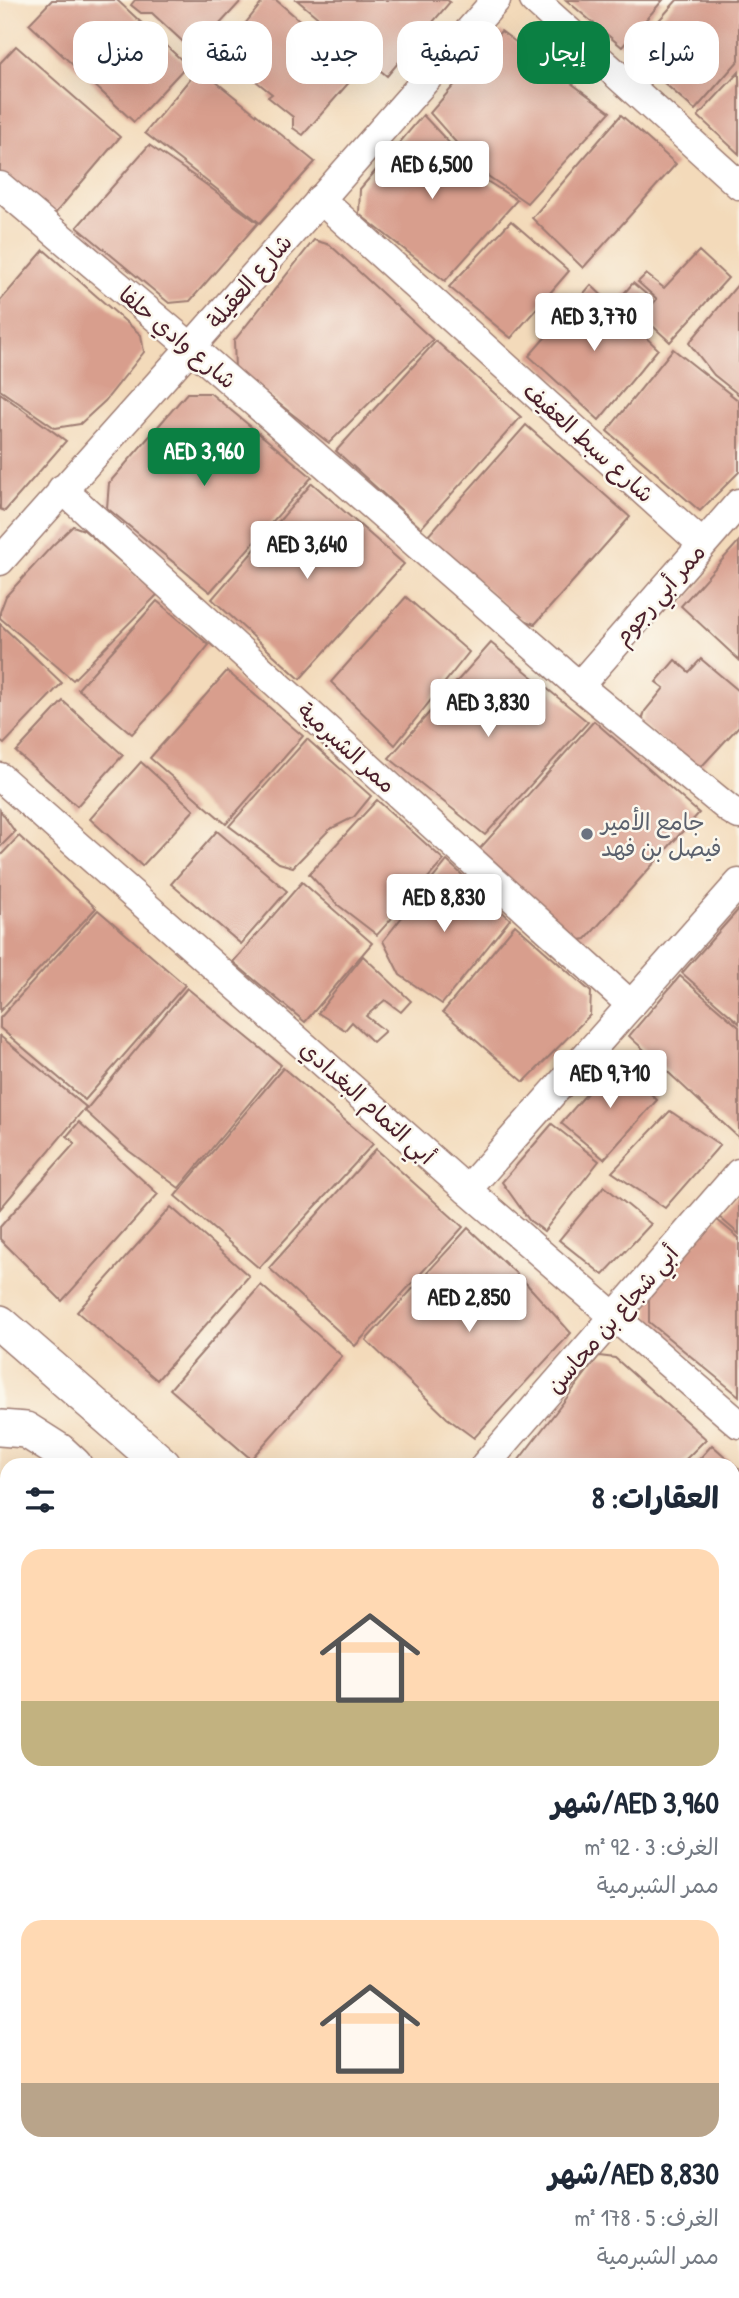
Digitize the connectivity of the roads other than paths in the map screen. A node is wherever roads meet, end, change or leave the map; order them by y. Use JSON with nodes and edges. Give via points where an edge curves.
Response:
{"nodes":[{"id":1,"x":496,"y":0,"type":"edge"},
{"id":2,"x":534,"y":0,"type":"edge"},
{"id":3,"x":739,"y":185,"type":"edge"},
{"id":4,"x":0,"y":186,"type":"edge"},
{"id":5,"x":320,"y":199,"type":"junction"},
{"id":6,"x":191,"y":347,"type":"junction"},
{"id":7,"x":62,"y":489,"type":"junction"},
{"id":8,"x":739,"y":503,"type":"edge"},
{"id":9,"x":702,"y":544,"type":"junction"},
{"id":10,"x":0,"y":561,"type":"edge"},
{"id":11,"x":579,"y":686,"type":"junction"},
{"id":12,"x":0,"y":777,"type":"edge"},
{"id":13,"x":736,"y":807,"type":"edge"},
{"id":14,"x":739,"y":883,"type":"edge"},
{"id":15,"x":631,"y":1005,"type":"junction"},
{"id":16,"x":739,"y":1173,"type":"edge"},
{"id":17,"x":467,"y":1190,"type":"junction"},
{"id":18,"x":614,"y":1317,"type":"junction"},
{"id":19,"x":0,"y":1323,"type":"edge"},
{"id":20,"x":739,"y":1424,"type":"edge"},
{"id":21,"x":0,"y":1428,"type":"edge"},
{"id":22,"x":66,"y":1458,"type":"edge"},
{"id":23,"x":155,"y":1458,"type":"edge"},
{"id":24,"x":491,"y":1458,"type":"edge"}],
"edges":[{"from":1,"to":5,"type":"street","name":"شارع العقيلة"},
{"from":2,"to":3,"type":"street"},
{"from":4,"to":6,"type":"street","name":"شارع وادي حلفا"},
{"from":5,"to":6,"type":"street","name":"شارع العقيلة"},
{"from":5,"to":9,"type":"street","name":"شارع سبط العفيف"},
{"from":6,"to":7,"type":"street","name":"شارع العقيلة"},
{"from":6,"to":11,"type":"street","name":"شارع وادي حلفا"},
{"from":7,"to":10,"type":"street","name":"شارع العقيلة"},
{"from":7,"to":15,"type":"street","name":"ممر الشبرمية"},
{"from":8,"to":9,"type":"street","name":"ممر أبي رجوم"},
{"from":9,"to":11,"type":"street","name":"ممر أبي رجوم"},
{"from":11,"to":13,"type":"street","name":"شارع وادي حلفا"},
{"from":12,"to":17,"type":"street","name":"أبي التمام البغدادي"},
{"from":14,"to":15,"type":"street"},
{"from":15,"to":17,"type":"street"},
{"from":16,"to":18,"type":"street","name":"أبي شجاع بن محاسن"},
{"from":17,"to":18,"type":"street","name":"أبي التمام البغدادي"},
{"from":18,"to":20,"type":"street","name":"أبي التمام البغدادي"},
{"from":18,"to":24,"type":"street","name":"أبي شجاع بن محاسن"},
{"from":19,"to":23,"type":"street"},
{"from":21,"to":22,"type":"street","via":[[26,1430]]}]}
